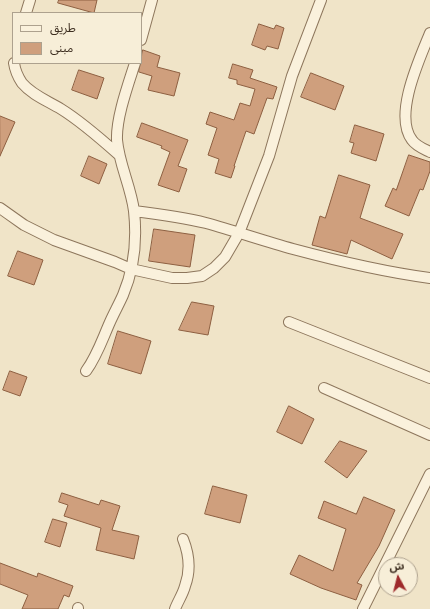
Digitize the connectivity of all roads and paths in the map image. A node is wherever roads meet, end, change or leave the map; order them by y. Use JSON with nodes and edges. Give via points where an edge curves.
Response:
{"nodes":[{"id":1,"x":30,"y":0,"type":"edge"},
{"id":2,"x":152,"y":0,"type":"edge"},
{"id":3,"x":321,"y":0,"type":"edge"},
{"id":4,"x":26,"y":12,"type":"edge"},
{"id":5,"x":430,"y":33,"type":"edge"},
{"id":6,"x":142,"y":36,"type":"edge"},
{"id":7,"x":14,"y":64,"type":"edge"},
{"id":8,"x":134,"y":64,"type":"edge"},
{"id":9,"x":430,"y":152,"type":"edge"},
{"id":10,"x":119,"y":156,"type":"junction"},
{"id":11,"x":0,"y":208,"type":"edge"},
{"id":12,"x":134,"y":211,"type":"junction"},
{"id":13,"x":239,"y":233,"type":"junction"},
{"id":14,"x":131,"y":269,"type":"junction"},
{"id":15,"x":430,"y":278,"type":"edge"},
{"id":16,"x":289,"y":322,"type":"dead end"},
{"id":17,"x":86,"y":371,"type":"dead end"},
{"id":18,"x":430,"y":378,"type":"edge"},
{"id":19,"x":324,"y":388,"type":"dead end"},
{"id":20,"x":430,"y":435,"type":"edge"},
{"id":21,"x":430,"y":474,"type":"edge"},
{"id":22,"x":183,"y":539,"type":"dead end"},
{"id":23,"x":175,"y":609,"type":"edge"},
{"id":24,"x":363,"y":609,"type":"edge"}],
"edges":[{"from":1,"to":4,"type":"street"},
{"from":2,"to":6,"type":"street"},
{"from":3,"to":13,"type":"street","via":[[292,76],[269,156]]},
{"from":5,"to":9,"type":"street","via":[[405,105],[406,126],[411,140]]},
{"from":7,"to":10,"type":"street","via":[[23,84],[40,98],[82,123]]},
{"from":8,"to":10,"type":"street","via":[[118,125]]},
{"from":10,"to":12,"type":"street"},
{"from":11,"to":14,"type":"street","via":[[24,225],[54,240]]},
{"from":12,"to":13,"type":"street","via":[[186,219]]},
{"from":12,"to":14,"type":"street","via":[[134,251]]},
{"from":13,"to":14,"type":"street","via":[[225,257],[202,276],[172,278]]},
{"from":13,"to":15,"type":"street","via":[[344,262]]},
{"from":14,"to":17,"type":"street","via":[[123,295],[98,352]]},
{"from":16,"to":18,"type":"street"},
{"from":19,"to":20,"type":"street"},
{"from":21,"to":24,"type":"street"},
{"from":22,"to":23,"type":"street","via":[[189,553],[189,570],[186,585]]}]}
